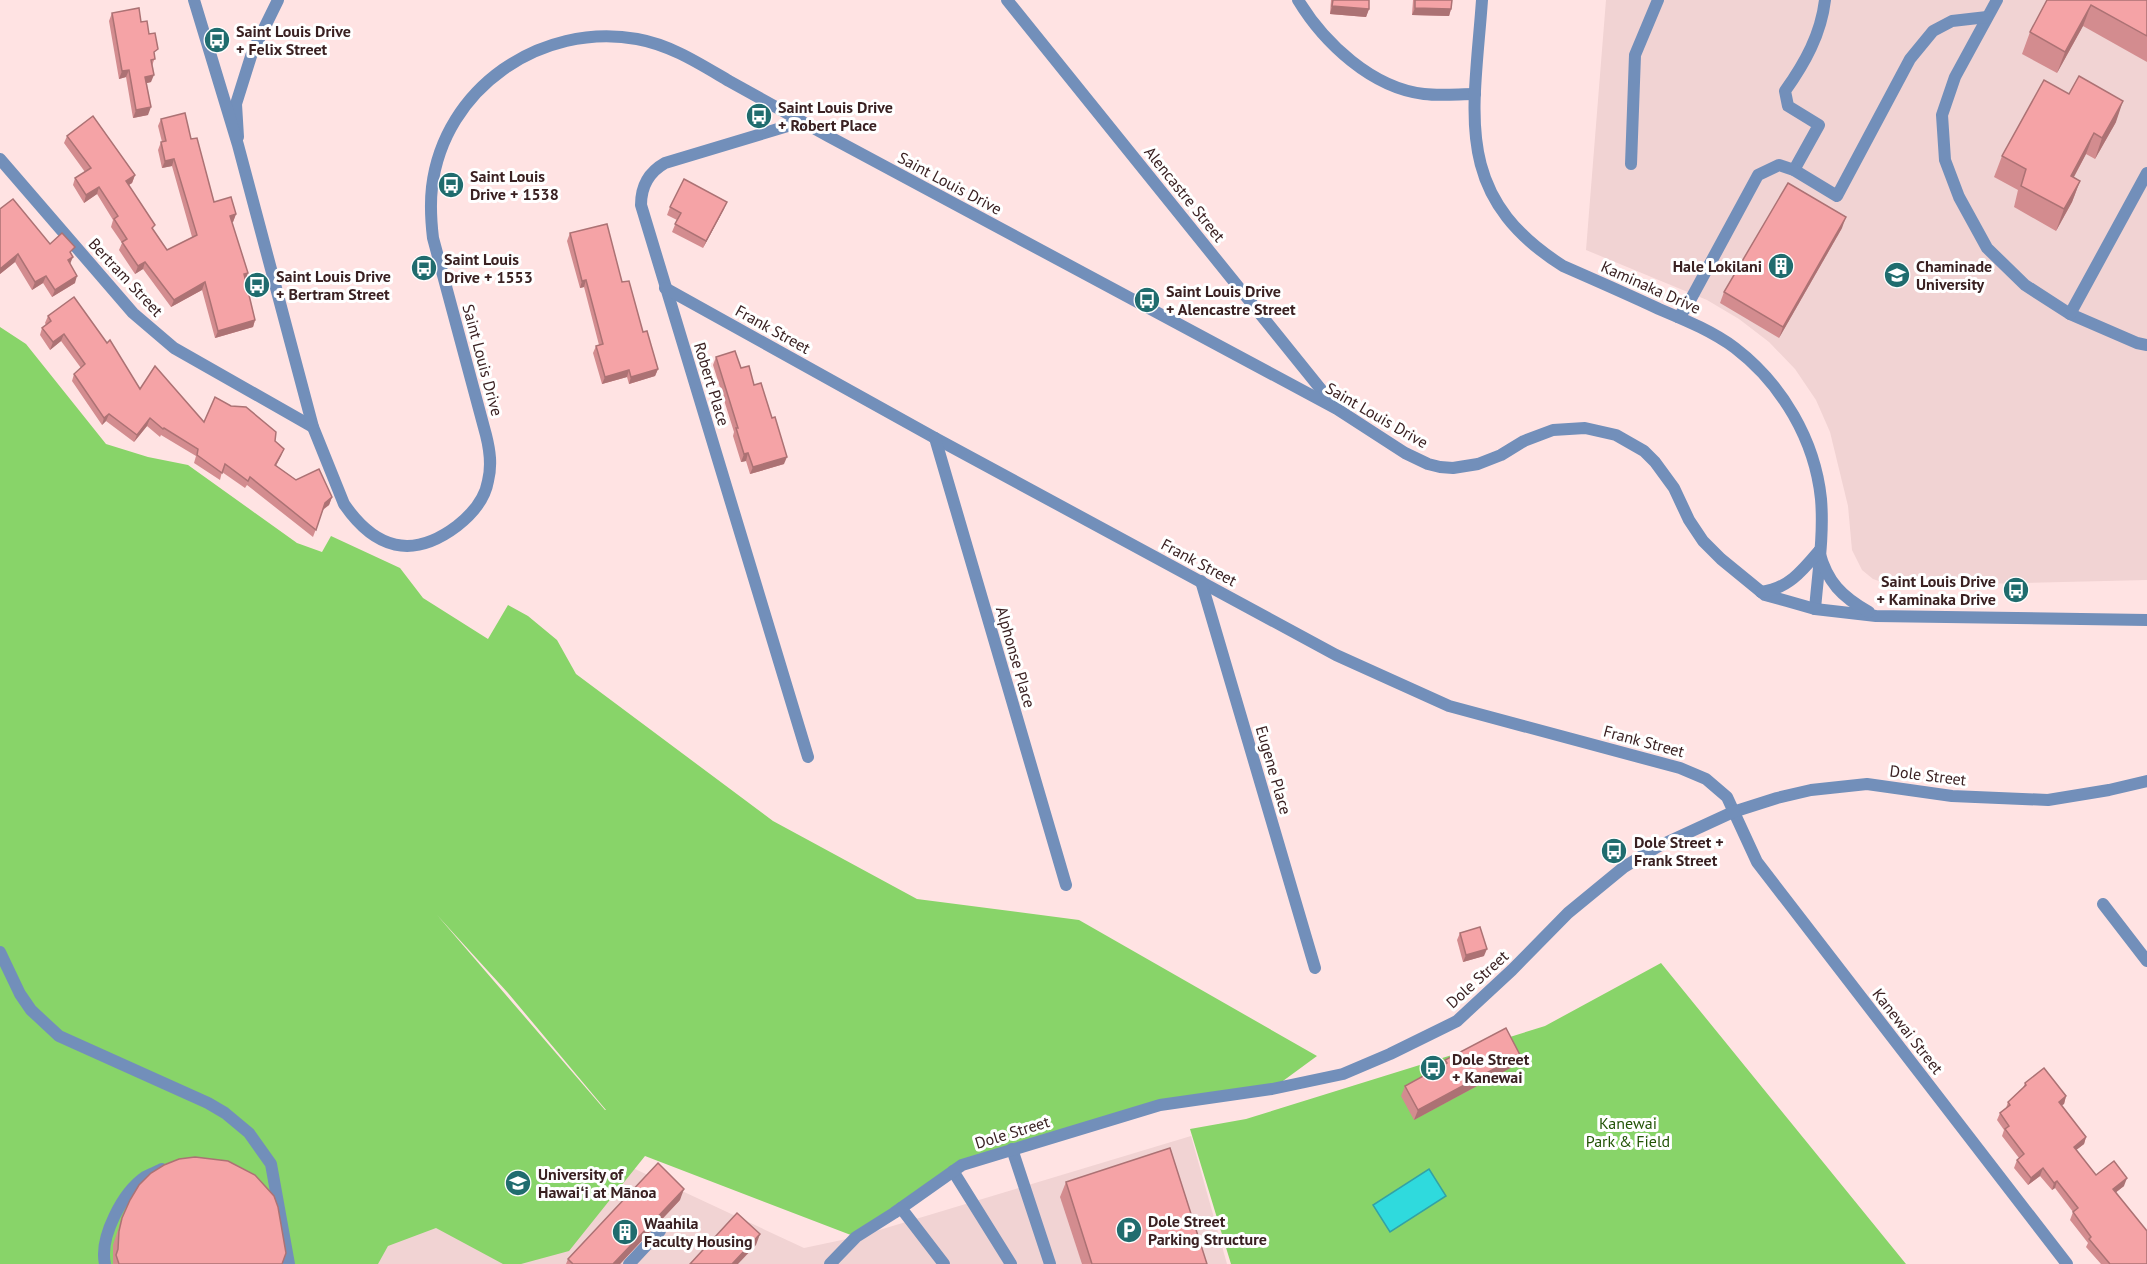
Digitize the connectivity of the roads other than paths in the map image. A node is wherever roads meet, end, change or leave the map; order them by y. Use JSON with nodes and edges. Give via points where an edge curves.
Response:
{"nodes":[{"id":1,"x":194,"y":0,"type":"edge"},
{"id":2,"x":278,"y":0,"type":"edge"},
{"id":3,"x":1007,"y":0,"type":"edge"},
{"id":4,"x":1298,"y":0,"type":"edge"},
{"id":5,"x":1482,"y":0,"type":"edge"},
{"id":6,"x":1658,"y":0,"type":"edge"},
{"id":7,"x":1825,"y":0,"type":"edge"},
{"id":8,"x":1996,"y":0,"type":"edge"},
{"id":9,"x":1987,"y":17,"type":"junction"},
{"id":10,"x":1475,"y":94,"type":"junction"},
{"id":11,"x":801,"y":122,"type":"junction"},
{"id":12,"x":238,"y":145,"type":"junction"},
{"id":13,"x":0,"y":159,"type":"edge"},
{"id":14,"x":1631,"y":164,"type":"dead end"},
{"id":15,"x":1794,"y":170,"type":"junction"},
{"id":16,"x":2147,"y":173,"type":"edge"},
{"id":17,"x":665,"y":288,"type":"junction"},
{"id":18,"x":2070,"y":314,"type":"junction"},
{"id":19,"x":1678,"y":317,"type":"junction"},
{"id":20,"x":2147,"y":345,"type":"edge"},
{"id":21,"x":1337,"y":410,"type":"junction"},
{"id":22,"x":313,"y":428,"type":"junction"},
{"id":23,"x":935,"y":438,"type":"junction"},
{"id":24,"x":1819,"y":551,"type":"junction"},
{"id":25,"x":1201,"y":581,"type":"junction"},
{"id":26,"x":1761,"y":592,"type":"junction"},
{"id":27,"x":1815,"y":609,"type":"junction"},
{"id":28,"x":1876,"y":616,"type":"junction"},
{"id":29,"x":2145,"y":621,"type":"edge"},
{"id":30,"x":808,"y":757,"type":"dead end"},
{"id":31,"x":2147,"y":781,"type":"edge"},
{"id":32,"x":1733,"y":812,"type":"junction"},
{"id":33,"x":1066,"y":885,"type":"dead end"},
{"id":34,"x":2103,"y":904,"type":"dead end"},
{"id":35,"x":0,"y":952,"type":"edge"},
{"id":36,"x":2147,"y":961,"type":"edge"},
{"id":37,"x":1315,"y":968,"type":"dead end"},
{"id":38,"x":1012,"y":1149,"type":"junction"},
{"id":39,"x":177,"y":1163,"type":"edge"},
{"id":40,"x":953,"y":1172,"type":"junction"},
{"id":41,"x":261,"y":1190,"type":"edge"},
{"id":42,"x":278,"y":1205,"type":"junction"},
{"id":43,"x":901,"y":1208,"type":"junction"},
{"id":44,"x":660,"y":1232,"type":"edge"},
{"id":45,"x":105,"y":1264,"type":"edge"},
{"id":46,"x":289,"y":1264,"type":"edge"},
{"id":47,"x":629,"y":1264,"type":"edge"},
{"id":48,"x":830,"y":1264,"type":"edge"},
{"id":49,"x":944,"y":1264,"type":"edge"},
{"id":50,"x":1011,"y":1264,"type":"edge"},
{"id":51,"x":1050,"y":1264,"type":"edge"},
{"id":52,"x":2067,"y":1264,"type":"edge"}],
"edges":[{"from":1,"to":12,"type":"street","name":"Saint Louis Drive"},
{"from":2,"to":12,"type":"street","via":[[252,53],[236,104]]},
{"from":3,"to":21,"type":"street","name":"Alencastre Street"},
{"from":4,"to":10,"type":"street","via":[[1327,40],[1371,75],[1424,94]]},
{"from":5,"to":10,"type":"street","name":"Kaminaka Drive"},
{"from":6,"to":14,"type":"street","via":[[1635,55]]},
{"from":7,"to":15,"type":"street","via":[[1822,22],[1803,66],[1785,91],[1788,106],[1818,125]]},
{"from":8,"to":9,"type":"street"},
{"from":9,"to":15,"type":"street","via":[[1952,21],[1933,31],[1910,59],[1837,196]]},
{"from":9,"to":18,"type":"street","via":[[1955,77],[1942,116],[1945,160],[1959,197],[1988,248],[2025,285]]},
{"from":10,"to":19,"type":"street","name":"Kaminaka Drive","via":[[1475,145],[1482,170],[1491,194],[1521,236],[1563,266]]},
{"from":11,"to":17,"type":"street","name":"Robert Place","via":[[665,164],[650,175],[641,204]]},
{"from":11,"to":21,"type":"street","name":"Saint Louis Drive"},
{"from":11,"to":22,"type":"street","name":"Saint Louis Drive","via":[[688,57],[640,39],[580,38],[538,48],[515,60],[494,75],[459,113],[444,144],[432,186],[433,238],[491,459],[488,483],[478,504],[461,523],[435,541],[401,546],[381,539],[358,522],[344,504]]},
{"from":12,"to":22,"type":"street","name":"Saint Louis Drive"},
{"from":13,"to":22,"type":"street","name":"Bertram Street","via":[[134,313],[165,341]]},
{"from":15,"to":19,"type":"street","via":[[1779,165],[1758,175]]},
{"from":16,"to":18,"type":"street"},
{"from":17,"to":23,"type":"street","name":"Frank Street"},
{"from":17,"to":30,"type":"street","name":"Robert Place"},
{"from":18,"to":20,"type":"street"},
{"from":19,"to":24,"type":"street","name":"Kaminaka Drive","via":[[1735,348],[1758,368],[1794,414],[1807,441],[1821,499]]},
{"from":21,"to":26,"type":"street","name":"Saint Louis Drive","via":[[1405,453],[1428,464],[1453,468],[1478,464],[1553,430],[1585,428],[1616,435],[1655,462],[1703,541]]},
{"from":23,"to":25,"type":"street","name":"Frank Street"},
{"from":23,"to":33,"type":"street","name":"Alphonse Place"},
{"from":24,"to":26,"type":"street","via":[[1788,583]]},
{"from":24,"to":27,"type":"street","name":"Kaminaka Drive"},
{"from":24,"to":28,"type":"street","via":[[1823,568],[1842,593]]},
{"from":25,"to":32,"type":"street","name":"Frank Street","via":[[1336,655],[1449,706],[1693,773],[1722,792]]},
{"from":25,"to":37,"type":"street","name":"Eugene Place"},
{"from":26,"to":27,"type":"street","name":"Saint Louis Drive"},
{"from":27,"to":28,"type":"street","name":"Saint Louis Drive"},
{"from":28,"to":29,"type":"street","name":"Saint Louis Drive"},
{"from":31,"to":32,"type":"street","name":"Dole Street","via":[[2048,800],[1952,796],[1867,784],[1796,794]]},
{"from":32,"to":38,"type":"street","name":"Dole Street","via":[[1624,867],[1568,913],[1457,1021],[1390,1054],[1343,1074],[1160,1105]]},
{"from":32,"to":52,"type":"street","name":"Kanewai Street","via":[[1757,862]]},
{"from":34,"to":36,"type":"street"},
{"from":35,"to":42,"type":"street","via":[[31,1010],[59,1035],[208,1103],[249,1133],[271,1164]]},
{"from":38,"to":40,"type":"street","name":"Dole Street","via":[[962,1165]]},
{"from":38,"to":51,"type":"street"},
{"from":39,"to":45,"type":"street","via":[[145,1177],[122,1200],[110,1226]]},
{"from":40,"to":43,"type":"street","name":"Dole Street"},
{"from":40,"to":50,"type":"street"},
{"from":41,"to":42,"type":"street"},
{"from":42,"to":46,"type":"street"},
{"from":43,"to":48,"type":"street","name":"Dole Street","via":[[856,1237]]},
{"from":43,"to":49,"type":"street"},
{"from":44,"to":47,"type":"street"}]}
